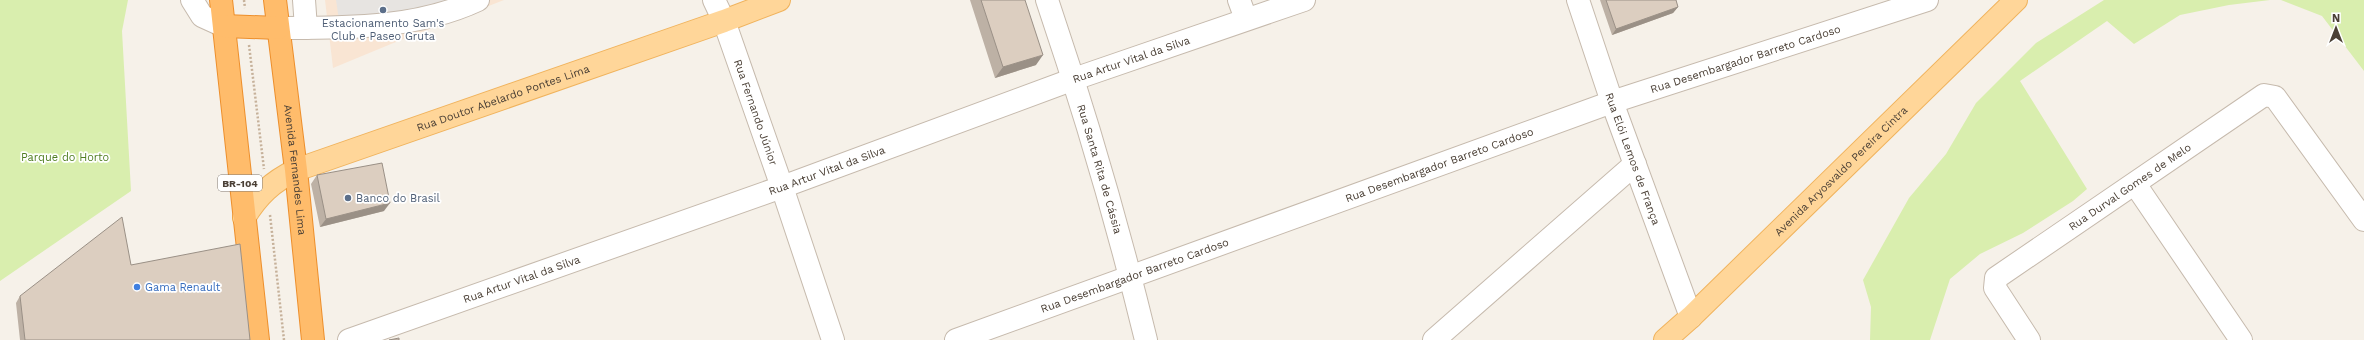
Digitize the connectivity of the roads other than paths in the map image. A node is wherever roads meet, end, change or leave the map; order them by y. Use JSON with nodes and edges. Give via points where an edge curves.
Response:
{"nodes":[{"id":1,"x":192,"y":0,"type":"edge"},
{"id":2,"x":221,"y":0,"type":"edge"},
{"id":3,"x":275,"y":0,"type":"edge"},
{"id":4,"x":304,"y":0,"type":"edge"},
{"id":5,"x":478,"y":0,"type":"edge"},
{"id":6,"x":714,"y":0,"type":"edge"},
{"id":7,"x":778,"y":0,"type":"edge"},
{"id":8,"x":1047,"y":0,"type":"edge"},
{"id":9,"x":1304,"y":0,"type":"edge"},
{"id":10,"x":1578,"y":0,"type":"edge"},
{"id":11,"x":1927,"y":0,"type":"edge"},
{"id":12,"x":2016,"y":0,"type":"edge"},
{"id":13,"x":1243,"y":10,"type":"edge"},
{"id":14,"x":724,"y":21,"type":"junction"},
{"id":15,"x":224,"y":26,"type":"junction"},
{"id":16,"x":278,"y":28,"type":"junction"},
{"id":17,"x":306,"y":28,"type":"junction"},
{"id":18,"x":1074,"y":79,"type":"junction"},
{"id":19,"x":1612,"y":102,"type":"junction"},
{"id":20,"x":1635,"y":164,"type":"junction"},
{"id":21,"x":296,"y":170,"type":"junction"},
{"id":22,"x":2135,"y":184,"type":"junction"},
{"id":23,"x":782,"y":187,"type":"junction"},
{"id":24,"x":244,"y":218,"type":"junction"},
{"id":25,"x":2364,"y":220,"type":"edge"},
{"id":26,"x":1131,"y":277,"type":"junction"},
{"id":27,"x":1691,"y":317,"type":"junction"},
{"id":28,"x":258,"y":340,"type":"edge"},
{"id":29,"x":313,"y":340,"type":"edge"},
{"id":30,"x":349,"y":340,"type":"edge"},
{"id":31,"x":832,"y":340,"type":"edge"},
{"id":32,"x":956,"y":340,"type":"edge"},
{"id":33,"x":1146,"y":340,"type":"edge"},
{"id":34,"x":1434,"y":340,"type":"edge"},
{"id":35,"x":1665,"y":340,"type":"edge"},
{"id":36,"x":2029,"y":340,"type":"edge"},
{"id":37,"x":2241,"y":340,"type":"edge"}],
"edges":[{"from":1,"to":15,"type":"street","via":[[202,16]]},
{"from":2,"to":15,"type":"highway","number":"BR-104"},
{"from":3,"to":16,"type":"highway","name":"Avenida Fernandes Lima"},
{"from":4,"to":17,"type":"street"},
{"from":5,"to":17,"type":"street","via":[[394,25]]},
{"from":6,"to":14,"type":"street","name":"Rua Fernando Júnior"},
{"from":7,"to":14,"type":"main road","name":"Rua Doutor Abelardo Pontes Lima"},
{"from":8,"to":18,"type":"street","name":"Rua Santa Rita de Cássia"},
{"from":9,"to":13,"type":"street","name":"Rua Artur Vital da Silva"},
{"from":10,"to":19,"type":"street","name":"Rua Elói Lemos de França"},
{"from":11,"to":19,"type":"street","name":"Rua Desembargador Barreto Cardoso"},
{"from":12,"to":27,"type":"main road","name":"Avenida Aryosvaldo Pereira Cintra"},
{"from":13,"to":18,"type":"street","name":"Rua Artur Vital da Silva"},
{"from":14,"to":21,"type":"main road","name":"Rua Doutor Abelardo Pontes Lima"},
{"from":14,"to":23,"type":"street","name":"Rua Fernando Júnior"},
{"from":15,"to":16,"type":"highway"},
{"from":15,"to":24,"type":"highway","number":"BR-104"},
{"from":16,"to":17,"type":"street"},
{"from":16,"to":21,"type":"highway","name":"Avenida Fernandes Lima"},
{"from":18,"to":23,"type":"street","name":"Rua Artur Vital da Silva"},
{"from":18,"to":26,"type":"street","name":"Rua Santa Rita de Cássia"},
{"from":19,"to":20,"type":"street","name":"Rua Elói Lemos de França"},
{"from":19,"to":26,"type":"street","name":"Rua Desembargador Barreto Cardoso"},
{"from":20,"to":27,"type":"street","name":"Rua Elói Lemos de França"},
{"from":20,"to":34,"type":"street"},
{"from":21,"to":24,"type":"main road","name":"Rua Doutor Abelardo Pontes Lima","via":[[266,188]]},
{"from":21,"to":29,"type":"highway","name":"Avenida Fernandes Lima"},
{"from":22,"to":25,"type":"street","name":"Rua Durval Gomes de Melo","via":[[2261,97],[2268,95],[2275,98]]},
{"from":22,"to":36,"type":"street","name":"Rua Durval Gomes de Melo","via":[[1996,278],[1995,288]]},
{"from":22,"to":37,"type":"street"},
{"from":23,"to":30,"type":"street","name":"Rua Artur Vital da Silva"},
{"from":23,"to":31,"type":"street","name":"Rua Fernando Júnior"},
{"from":24,"to":28,"type":"highway","number":"BR-104"},
{"from":26,"to":32,"type":"street","name":"Rua Desembargador Barreto Cardoso"},
{"from":26,"to":33,"type":"street","name":"Rua Santa Rita de Cássia"},
{"from":27,"to":35,"type":"main road","name":"Avenida Aryosvaldo Pereira Cintra"}]}
